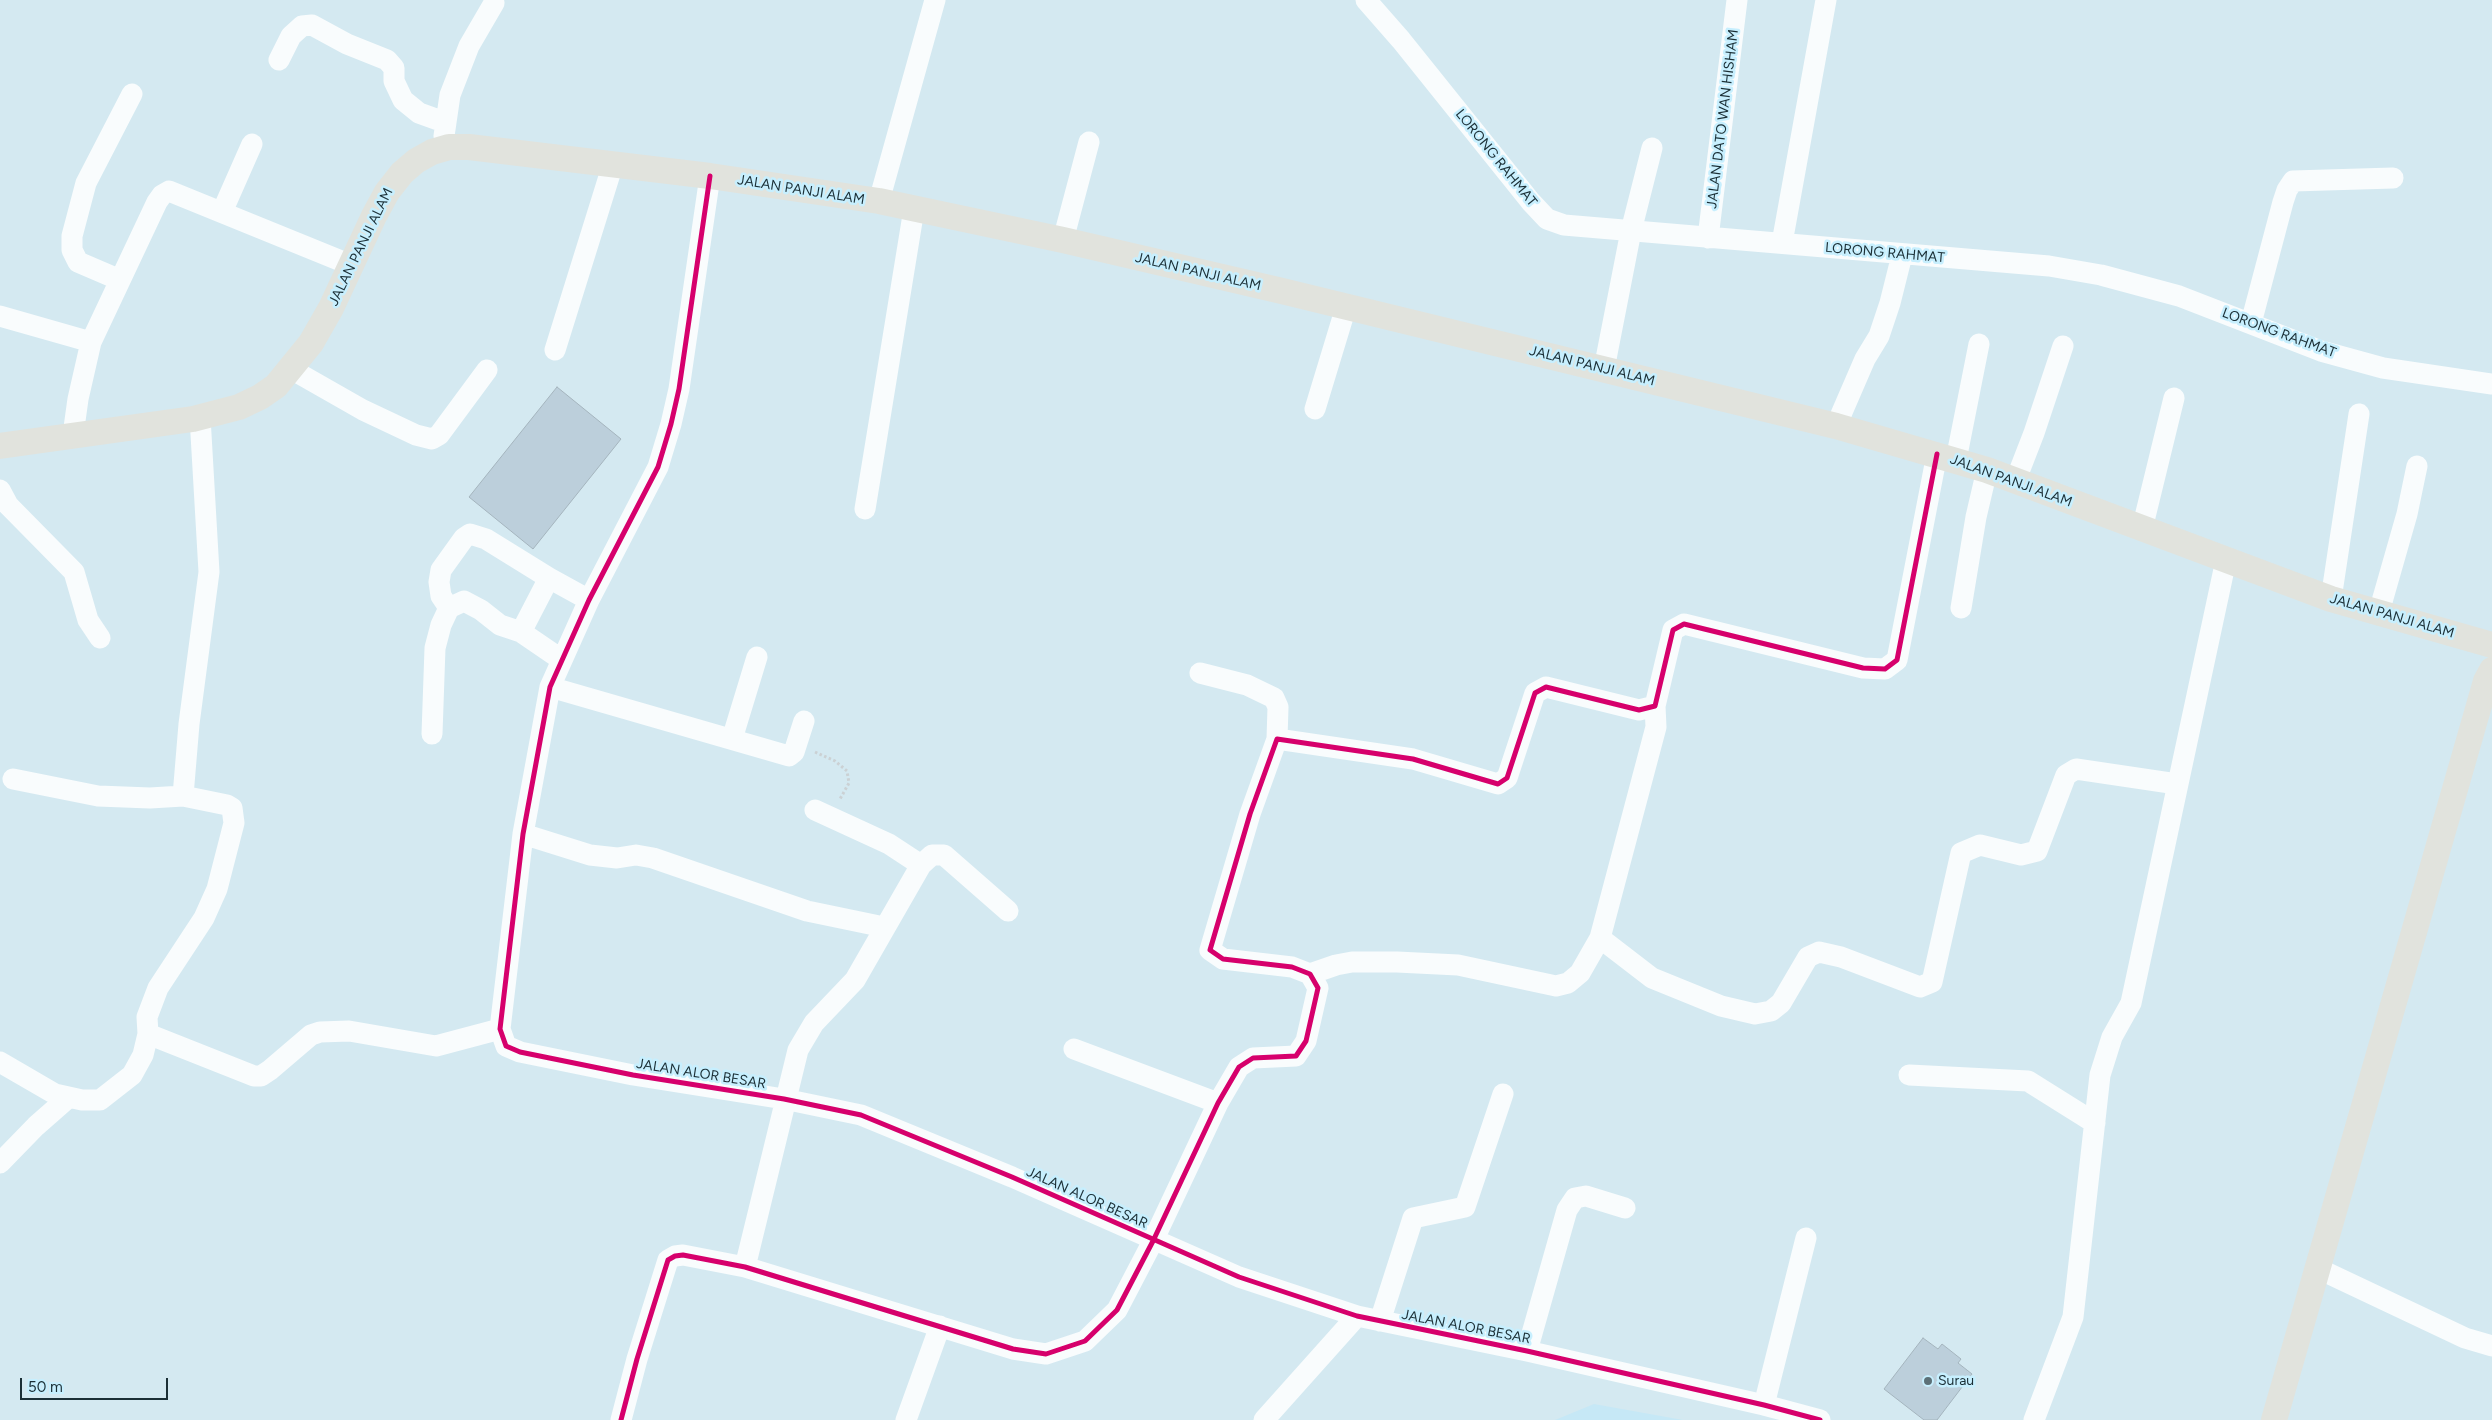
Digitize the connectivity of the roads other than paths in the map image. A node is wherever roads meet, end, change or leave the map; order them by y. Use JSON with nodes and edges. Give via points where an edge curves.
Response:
{"nodes":[{"id":1,"x":935,"y":0,"type":"edge"},
{"id":2,"x":1366,"y":0,"type":"edge"},
{"id":3,"x":1737,"y":0,"type":"edge"},
{"id":4,"x":1826,"y":0,"type":"edge"},
{"id":5,"x":494,"y":3,"type":"dead end"},
{"id":6,"x":278,"y":60,"type":"dead end"},
{"id":7,"x":132,"y":94,"type":"dead end"},
{"id":8,"x":444,"y":122,"type":"junction"},
{"id":9,"x":1089,"y":142,"type":"dead end"},
{"id":10,"x":252,"y":144,"type":"dead end"},
{"id":11,"x":1652,"y":148,"type":"dead end"},
{"id":12,"x":443,"y":149,"type":"junction"},
{"id":13,"x":613,"y":164,"type":"junction"},
{"id":14,"x":710,"y":176,"type":"junction"},
{"id":15,"x":2393,"y":178,"type":"dead end"},
{"id":16,"x":879,"y":201,"type":"junction"},
{"id":17,"x":914,"y":209,"type":"junction"},
{"id":18,"x":222,"y":212,"type":"junction"},
{"id":19,"x":1631,"y":232,"type":"junction"},
{"id":20,"x":1708,"y":238,"type":"junction"},
{"id":21,"x":1063,"y":240,"type":"junction"},
{"id":22,"x":1782,"y":243,"type":"junction"},
{"id":23,"x":1902,"y":255,"type":"junction"},
{"id":24,"x":351,"y":265,"type":"junction"},
{"id":25,"x":120,"y":280,"type":"junction"},
{"id":26,"x":1346,"y":307,"type":"junction"},
{"id":27,"x":0,"y":316,"type":"edge"},
{"id":28,"x":2250,"y":323,"type":"junction"},
{"id":29,"x":91,"y":342,"type":"junction"},
{"id":30,"x":1979,"y":344,"type":"dead end"},
{"id":31,"x":2063,"y":346,"type":"dead end"},
{"id":32,"x":555,"y":350,"type":"dead end"},
{"id":33,"x":291,"y":369,"type":"junction"},
{"id":34,"x":486,"y":370,"type":"dead end"},
{"id":35,"x":1604,"y":370,"type":"junction"},
{"id":36,"x":2492,"y":384,"type":"edge"},
{"id":37,"x":2174,"y":398,"type":"dead end"},
{"id":38,"x":1314,"y":409,"type":"dead end"},
{"id":39,"x":2359,"y":414,"type":"dead end"},
{"id":40,"x":200,"y":417,"type":"junction"},
{"id":41,"x":1836,"y":426,"type":"junction"},
{"id":42,"x":73,"y":435,"type":"junction"},
{"id":43,"x":0,"y":446,"type":"edge"},
{"id":44,"x":1946,"y":457,"type":"junction"},
{"id":45,"x":2417,"y":466,"type":"dead end"},
{"id":46,"x":1987,"y":470,"type":"junction"},
{"id":47,"x":2015,"y":482,"type":"junction"},
{"id":48,"x":0,"y":490,"type":"edge"},
{"id":49,"x":865,"y":509,"type":"dead end"},
{"id":50,"x":2142,"y":529,"type":"junction"},
{"id":51,"x":2226,"y":560,"type":"junction"},
{"id":52,"x":549,"y":578,"type":"junction"},
{"id":53,"x":2331,"y":599,"type":"junction"},
{"id":54,"x":589,"y":600,"type":"junction"},
{"id":55,"x":449,"y":608,"type":"junction"},
{"id":56,"x":1962,"y":608,"type":"dead end"},
{"id":57,"x":2379,"y":612,"type":"junction"},
{"id":58,"x":521,"y":632,"type":"junction"},
{"id":59,"x":100,"y":638,"type":"dead end"},
{"id":60,"x":2492,"y":645,"type":"edge"},
{"id":61,"x":757,"y":658,"type":"dead end"},
{"id":62,"x":562,"y":660,"type":"junction"},
{"id":63,"x":2492,"y":670,"type":"edge"},
{"id":64,"x":1200,"y":673,"type":"dead end"},
{"id":65,"x":550,"y":687,"type":"junction"},
{"id":66,"x":1655,"y":706,"type":"junction"},
{"id":67,"x":804,"y":721,"type":"dead end"},
{"id":68,"x":432,"y":734,"type":"dead end"},
{"id":69,"x":732,"y":739,"type":"junction"},
{"id":70,"x":1277,"y":739,"type":"junction"},
{"id":71,"x":13,"y":779,"type":"dead end"},
{"id":72,"x":2176,"y":784,"type":"junction"},
{"id":73,"x":183,"y":796,"type":"junction"},
{"id":74,"x":823,"y":814,"type":"road end"},
{"id":75,"x":523,"y":834,"type":"junction"},
{"id":76,"x":921,"y":865,"type":"junction"},
{"id":77,"x":1008,"y":911,"type":"dead end"},
{"id":78,"x":884,"y":927,"type":"junction"},
{"id":79,"x":1600,"y":938,"type":"junction"},
{"id":80,"x":1310,"y":974,"type":"junction"},
{"id":81,"x":500,"y":1030,"type":"junction"},
{"id":82,"x":148,"y":1034,"type":"junction"},
{"id":83,"x":1074,"y":1049,"type":"dead end"},
{"id":84,"x":0,"y":1062,"type":"edge"},
{"id":85,"x":1909,"y":1076,"type":"dead end"},
{"id":86,"x":1503,"y":1094,"type":"dead end"},
{"id":87,"x":69,"y":1097,"type":"junction"},
{"id":88,"x":784,"y":1099,"type":"junction"},
{"id":89,"x":1218,"y":1103,"type":"junction"},
{"id":90,"x":2095,"y":1123,"type":"junction"},
{"id":91,"x":0,"y":1163,"type":"edge"},
{"id":92,"x":1625,"y":1208,"type":"dead end"},
{"id":93,"x":1806,"y":1238,"type":"dead end"},
{"id":94,"x":1153,"y":1240,"type":"junction"},
{"id":95,"x":745,"y":1267,"type":"junction"},
{"id":96,"x":2319,"y":1269,"type":"junction"},
{"id":97,"x":1356,"y":1316,"type":"junction"},
{"id":98,"x":1380,"y":1321,"type":"junction"},
{"id":99,"x":940,"y":1326,"type":"junction"},
{"id":100,"x":2492,"y":1346,"type":"edge"},
{"id":101,"x":1527,"y":1351,"type":"junction"},
{"id":102,"x":1764,"y":1405,"type":"junction"},
{"id":103,"x":621,"y":1420,"type":"edge"},
{"id":104,"x":906,"y":1420,"type":"edge"},
{"id":105,"x":1264,"y":1420,"type":"edge"},
{"id":106,"x":1820,"y":1420,"type":"edge"},
{"id":107,"x":2034,"y":1420,"type":"edge"},
{"id":108,"x":2274,"y":1420,"type":"edge"}],
"edges":[{"from":1,"to":16,"type":"street"},
{"from":2,"to":19,"type":"street","name":"LORONG RAHMAT","via":[[1547,219],[1564,225]]},
{"from":3,"to":20,"type":"street","name":"JALAN DATO WAN HISHAM"},
{"from":4,"to":22,"type":"street"},
{"from":5,"to":8,"type":"street","via":[[469,46],[450,95]]},
{"from":6,"to":8,"type":"street","via":[[291,36],[302,26],[312,25],[387,60],[392,64],[394,81],[403,100],[419,113]]},
{"from":7,"to":25,"type":"street","via":[[86,183],[72,236],[72,250],[78,262]]},
{"from":8,"to":12,"type":"street"},
{"from":9,"to":21,"type":"street"},
{"from":10,"to":18,"type":"street"},
{"from":11,"to":19,"type":"street"},
{"from":12,"to":13,"type":"main road","name":"JALAN PANJI ALAM","via":[[469,147]]},
{"from":12,"to":24,"type":"main road","name":"JALAN PANJI ALAM","via":[[416,160],[397,179],[374,216]]},
{"from":13,"to":14,"type":"main road","name":"JALAN PANJI ALAM"},
{"from":13,"to":32,"type":"street"},
{"from":14,"to":16,"type":"main road","name":"JALAN PANJI ALAM"},
{"from":14,"to":54,"type":"street","via":[[671,424],[658,467]]},
{"from":15,"to":28,"type":"street","via":[[2293,181],[2283,202]]},
{"from":16,"to":17,"type":"main road","name":"JALAN PANJI ALAM"},
{"from":17,"to":21,"type":"main road","name":"JALAN PANJI ALAM"},
{"from":17,"to":49,"type":"street"},
{"from":18,"to":24,"type":"street"},
{"from":18,"to":25,"type":"street","via":[[175,192],[165,192],[157,202]]},
{"from":19,"to":20,"type":"street","name":"LORONG RAHMAT"},
{"from":19,"to":35,"type":"street"},
{"from":20,"to":22,"type":"street","name":"LORONG RAHMAT"},
{"from":21,"to":26,"type":"main road","name":"JALAN PANJI ALAM"},
{"from":22,"to":23,"type":"street","name":"LORONG RAHMAT"},
{"from":23,"to":28,"type":"street","name":"LORONG RAHMAT","via":[[2049,266],[2101,275],[2179,296]]},
{"from":23,"to":41,"type":"street","via":[[1879,336],[1865,359]]},
{"from":24,"to":33,"type":"main road","name":"JALAN PANJI ALAM","via":[[326,317]]},
{"from":25,"to":29,"type":"street"},
{"from":26,"to":35,"type":"main road","name":"JALAN PANJI ALAM"},
{"from":26,"to":38,"type":"street"},
{"from":27,"to":29,"type":"street"},
{"from":28,"to":36,"type":"street","name":"LORONG RAHMAT","via":[[2321,351],[2383,368]]},
{"from":29,"to":42,"type":"street"},
{"from":30,"to":44,"type":"street"},
{"from":31,"to":47,"type":"street"},
{"from":33,"to":34,"type":"street","via":[[363,410],[416,435],[432,439],[440,435]]},
{"from":33,"to":40,"type":"main road","name":"JALAN PANJI ALAM","via":[[276,386],[260,397],[239,407]]},
{"from":35,"to":41,"type":"main road","name":"JALAN PANJI ALAM"},
{"from":37,"to":50,"type":"street"},
{"from":39,"to":53,"type":"street"},
{"from":40,"to":42,"type":"main road","name":"JALAN PANJI ALAM"},
{"from":40,"to":73,"type":"street","via":[[209,572]]},
{"from":41,"to":44,"type":"main road","name":"JALAN PANJI ALAM"},
{"from":42,"to":43,"type":"main road","name":"JALAN PANJI ALAM"},
{"from":44,"to":46,"type":"main road","name":"JALAN PANJI ALAM"},
{"from":44,"to":66,"type":"street","via":[[1897,660],[1885,668],[1863,668],[1684,624],[1672,630]]},
{"from":45,"to":57,"type":"street"},
{"from":46,"to":47,"type":"main road","name":"JALAN PANJI ALAM"},
{"from":46,"to":56,"type":"street"},
{"from":47,"to":50,"type":"main road","name":"JALAN PANJI ALAM"},
{"from":48,"to":59,"type":"street","via":[[13,511],[74,572],[88,620]]},
{"from":50,"to":51,"type":"main road","name":"JALAN PANJI ALAM"},
{"from":51,"to":53,"type":"main road","name":"JALAN PANJI ALAM"},
{"from":51,"to":72,"type":"street"},
{"from":52,"to":54,"type":"street"},
{"from":52,"to":55,"type":"street","via":[[486,539],[470,534],[441,570],[439,582]]},
{"from":52,"to":58,"type":"street"},
{"from":53,"to":57,"type":"main road","name":"JALAN PANJI ALAM"},
{"from":54,"to":62,"type":"street"},
{"from":55,"to":58,"type":"street","via":[[464,601],[500,624]]},
{"from":55,"to":68,"type":"street","via":[[435,648]]},
{"from":57,"to":60,"type":"main road","name":"JALAN PANJI ALAM"},
{"from":58,"to":62,"type":"street"},
{"from":61,"to":69,"type":"street"},
{"from":62,"to":65,"type":"street"},
{"from":63,"to":96,"type":"main road","via":[[2486,681]]},
{"from":64,"to":70,"type":"street","via":[[1247,686],[1274,698],[1278,707]]},
{"from":65,"to":69,"type":"street"},
{"from":65,"to":75,"type":"street"},
{"from":66,"to":70,"type":"street","via":[[1638,710],[1546,687],[1535,693],[1507,778],[1498,784],[1413,759]]},
{"from":66,"to":79,"type":"street","via":[[1656,727]]},
{"from":67,"to":69,"type":"street","via":[[794,752],[789,756]]},
{"from":70,"to":80,"type":"street","via":[[1250,814],[1210,950],[1223,959],[1292,967]]},
{"from":71,"to":73,"type":"street","via":[[98,796]]},
{"from":72,"to":79,"type":"street","via":[[2076,769],[2066,775],[2037,851],[2022,855],[1980,845],[1961,853],[1932,982],[1920,987],[1841,957],[1812,953],[1781,1003],[1771,1011],[1755,1014],[1721,1006],[1652,978]]},
{"from":72,"to":90,"type":"street","via":[[2131,1003],[2112,1037],[2100,1075]]},
{"from":73,"to":82,"type":"street","via":[[227,805],[232,808],[234,823],[217,889],[204,918],[158,988],[147,1017]]},
{"from":74,"to":76,"type":"street","via":[[889,844]]},
{"from":75,"to":78,"type":"street","via":[[590,855],[653,858],[807,911]]},
{"from":75,"to":81,"type":"street"},
{"from":76,"to":77,"type":"street","via":[[932,855],[944,855]]},
{"from":76,"to":78,"type":"street"},
{"from":78,"to":88,"type":"street","via":[[856,980],[814,1023],[798,1050]]},
{"from":79,"to":80,"type":"street","via":[[1580,973],[1568,983],[1556,986],[1458,965],[1352,962]]},
{"from":80,"to":89,"type":"street","via":[[1318,988],[1306,1041],[1296,1056],[1253,1058],[1239,1067]]},
{"from":81,"to":82,"type":"street","via":[[436,1046],[349,1031],[320,1032],[312,1034],[266,1073],[254,1076]]},
{"from":81,"to":88,"type":"street","name":"JALAN ALOR BESAR","via":[[506,1046],[520,1052],[633,1075]]},
{"from":82,"to":87,"type":"street","via":[[143,1055],[132,1075],[107,1097],[92,1101]]},
{"from":83,"to":89,"type":"street"},
{"from":84,"to":87,"type":"street","via":[[44,1089]]},
{"from":85,"to":90,"type":"street","via":[[2028,1081]]},
{"from":86,"to":98,"type":"street","via":[[1465,1207],[1413,1218]]},
{"from":87,"to":91,"type":"street"},
{"from":88,"to":94,"type":"street","name":"JALAN ALOR BESAR","via":[[861,1115],[907,1132]]},
{"from":88,"to":95,"type":"street"},
{"from":89,"to":94,"type":"street"},
{"from":90,"to":107,"type":"street","via":[[2074,1317]]},
{"from":92,"to":101,"type":"street","via":[[1586,1196],[1575,1198],[1567,1210]]},
{"from":93,"to":102,"type":"street"},
{"from":94,"to":97,"type":"street","name":"JALAN ALOR BESAR","via":[[1239,1277]]},
{"from":94,"to":99,"type":"street","via":[[1117,1310],[1085,1340],[1046,1354],[1012,1349]]},
{"from":95,"to":99,"type":"street"},
{"from":95,"to":103,"type":"street","via":[[683,1255],[668,1260]]},
{"from":96,"to":100,"type":"street","via":[[2465,1338]]},
{"from":96,"to":108,"type":"main road"},
{"from":97,"to":98,"type":"street","name":"JALAN ALOR BESAR"},
{"from":97,"to":105,"type":"street"},
{"from":98,"to":101,"type":"street","name":"JALAN ALOR BESAR"},
{"from":99,"to":104,"type":"street"},
{"from":101,"to":102,"type":"street","name":"JALAN ALOR BESAR"},
{"from":102,"to":106,"type":"street","name":"JALAN ALOR BESAR"}]}
